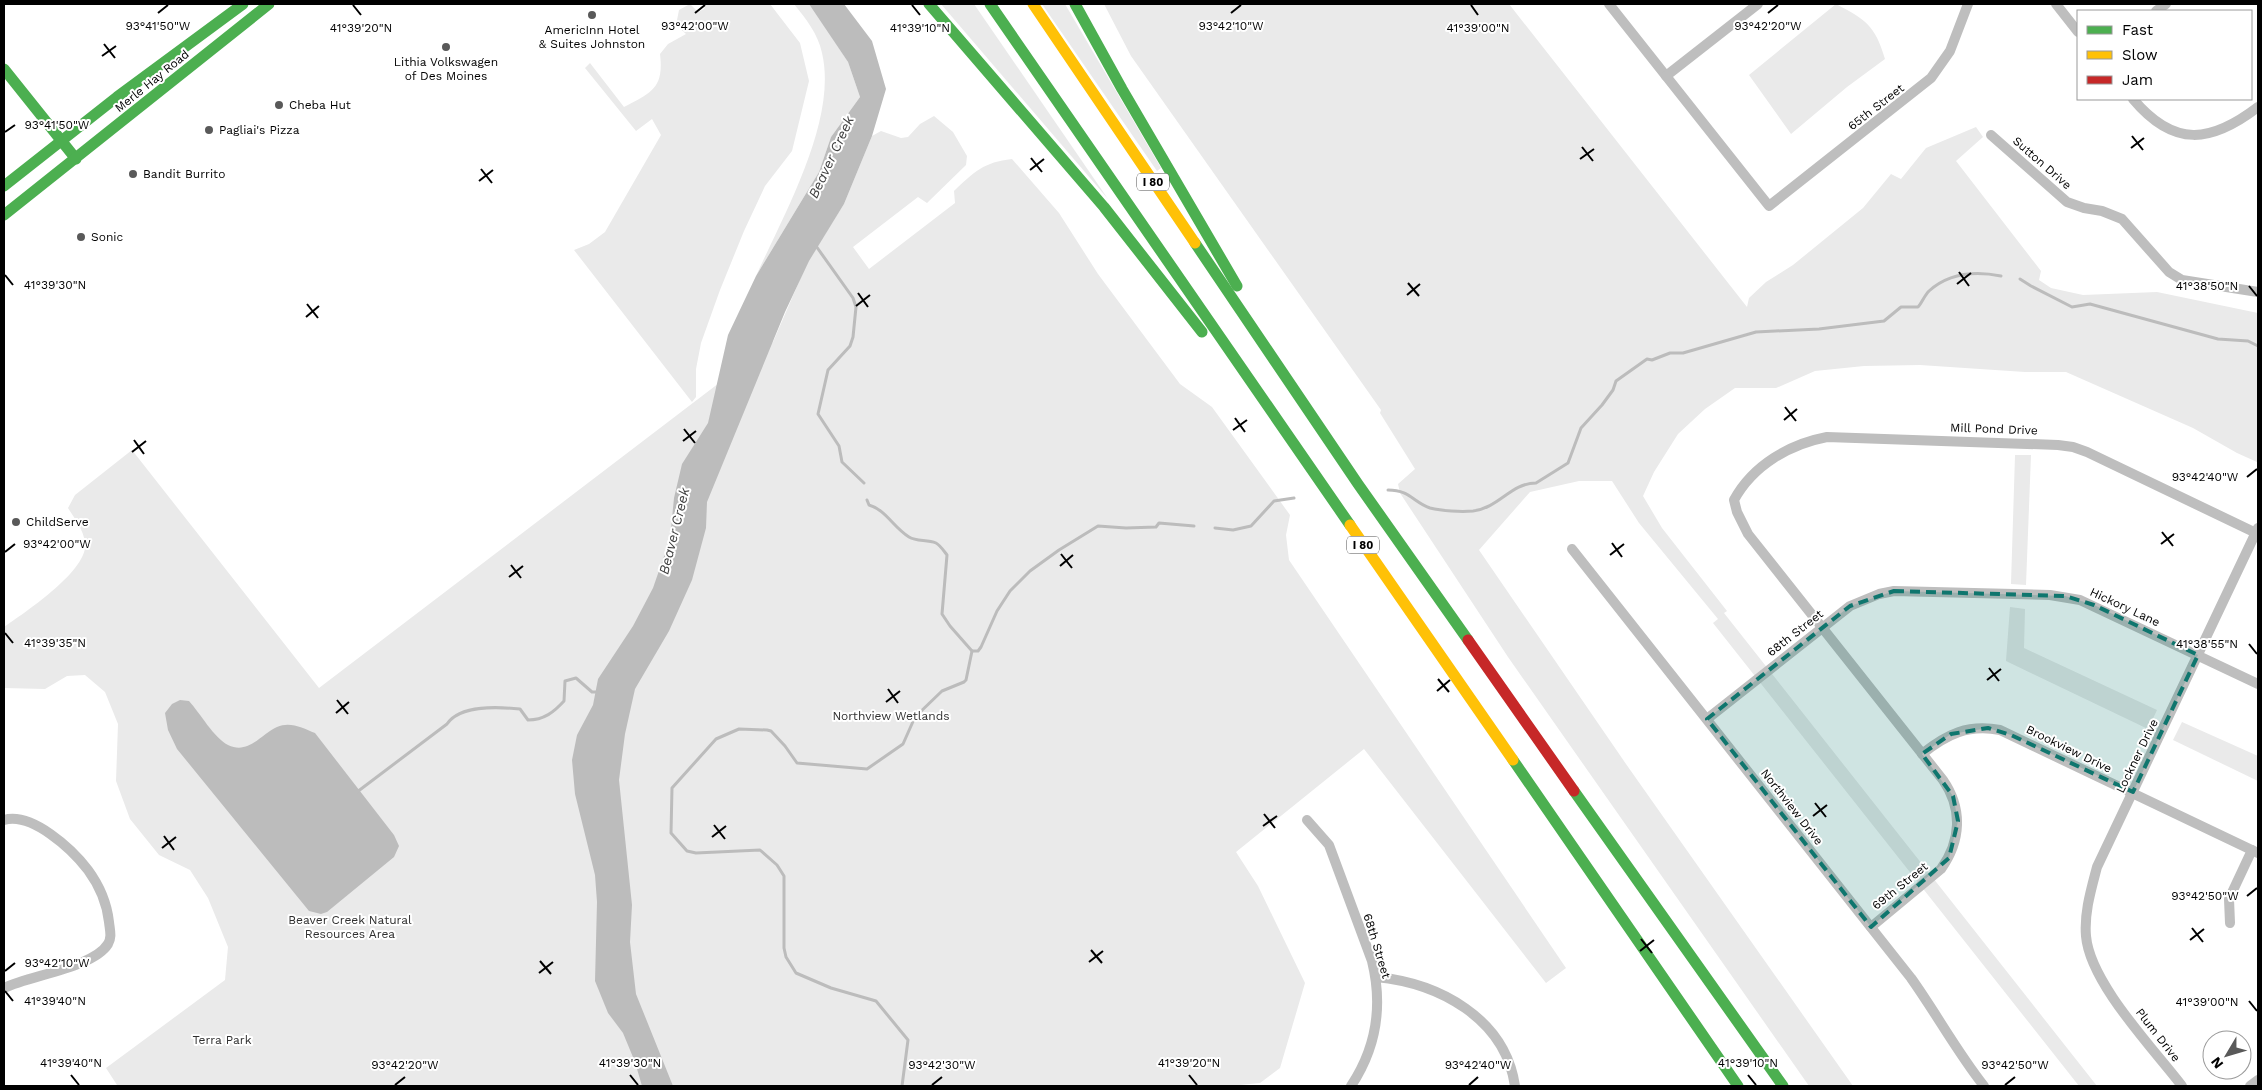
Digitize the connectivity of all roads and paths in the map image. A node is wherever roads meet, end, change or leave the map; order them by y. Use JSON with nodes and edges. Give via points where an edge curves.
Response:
{"nodes":[{"id":1,"x":243,"y":4,"type":"edge"},
{"id":2,"x":269,"y":4,"type":"edge"},
{"id":3,"x":930,"y":4,"type":"edge"},
{"id":4,"x":990,"y":4,"type":"edge"},
{"id":5,"x":1034,"y":4,"type":"edge"},
{"id":6,"x":1075,"y":4,"type":"edge"},
{"id":7,"x":1609,"y":4,"type":"edge"},
{"id":8,"x":1758,"y":4,"type":"edge"},
{"id":9,"x":1968,"y":4,"type":"edge"},
{"id":10,"x":2056,"y":4,"type":"edge"},
{"id":11,"x":2077,"y":31,"type":"edge"},
{"id":12,"x":4,"y":69,"type":"edge"},
{"id":13,"x":1666,"y":76,"type":"junction"},
{"id":14,"x":2134,"y":100,"type":"edge"},
{"id":15,"x":2258,"y":106,"type":"edge"},
{"id":16,"x":1991,"y":135,"type":"dead end"},
{"id":17,"x":62,"y":141,"type":"junction"},
{"id":18,"x":76,"y":158,"type":"junction"},
{"id":19,"x":4,"y":186,"type":"edge"},
{"id":20,"x":4,"y":215,"type":"edge"},
{"id":21,"x":2258,"y":292,"type":"edge"},
{"id":22,"x":1273,"y":361,"type":"junction"},
{"id":23,"x":1322,"y":485,"type":"junction"},
{"id":24,"x":2257,"y":530,"type":"edge"},
{"id":25,"x":1572,"y":549,"type":"dead end"},
{"id":26,"x":1910,"y":591,"type":"joint"},
{"id":27,"x":1823,"y":627,"type":"junction"},
{"id":28,"x":2198,"y":655,"type":"junction"},
{"id":29,"x":2258,"y":684,"type":"edge"},
{"id":30,"x":1707,"y":719,"type":"junction"},
{"id":31,"x":1922,"y":754,"type":"junction"},
{"id":32,"x":2133,"y":792,"type":"junction"},
{"id":33,"x":4,"y":820,"type":"edge"},
{"id":34,"x":1306,"y":820,"type":"dead end"},
{"id":35,"x":2255,"y":851,"type":"edge"},
{"id":36,"x":2230,"y":923,"type":"dead end"},
{"id":37,"x":1871,"y":927,"type":"junction"},
{"id":38,"x":1376,"y":977,"type":"junction"},
{"id":39,"x":4,"y":988,"type":"edge"},
{"id":40,"x":2114,"y":999,"type":"joint"},
{"id":41,"x":2258,"y":1080,"type":"edge"},
{"id":42,"x":1352,"y":1086,"type":"edge"},
{"id":43,"x":1516,"y":1086,"type":"edge"},
{"id":44,"x":1738,"y":1086,"type":"edge"},
{"id":45,"x":1783,"y":1086,"type":"edge"},
{"id":46,"x":1984,"y":1086,"type":"edge"},
{"id":47,"x":2182,"y":1086,"type":"edge"},
{"id":48,"x":2250,"y":1086,"type":"edge"}],
"edges":[{"from":1,"to":17,"type":"main road","name":"Merle Hay Road"},
{"from":2,"to":18,"type":"main road","name":"Merle Hay Road"},
{"from":3,"to":23,"type":"main road","via":[[1104,207]]},
{"from":4,"to":23,"type":"main road","number":"I 80"},
{"from":5,"to":22,"type":"main road","number":"I 80"},
{"from":6,"to":22,"type":"main road","via":[[1257,321]]},
{"from":7,"to":13,"type":"street"},
{"from":8,"to":13,"type":"street"},
{"from":9,"to":13,"type":"street","name":"65th Street","via":[[1950,51],[1931,78],[1769,206]]},
{"from":10,"to":11,"type":"street"},
{"from":12,"to":17,"type":"main road"},
{"from":14,"to":15,"type":"street","via":[[2159,124],[2187,134],[2202,135],[2231,126]]},
{"from":16,"to":21,"type":"street","name":"Sutton Drive","via":[[2067,202],[2122,219],[2169,272],[2182,280]]},
{"from":17,"to":18,"type":"main road"},
{"from":17,"to":19,"type":"main road","name":"Merle Hay Road"},
{"from":18,"to":20,"type":"main road","name":"Merle Hay Road"},
{"from":22,"to":45,"type":"main road","number":"I 80"},
{"from":23,"to":44,"type":"main road","number":"I 80"},
{"from":24,"to":27,"type":"street","name":"Mill Pond Drive","via":[[2073,447],[1827,437],[1782,452],[1742,484],[1734,500],[1748,534]]},
{"from":24,"to":28,"type":"street","name":"Lockner Drive"},
{"from":25,"to":30,"type":"street","name":"Northview Drive"},
{"from":26,"to":27,"type":"street","name":"68th Street","via":[[1886,593],[1864,600],[1850,606]]},
{"from":26,"to":28,"type":"street","name":"Hickory Lane","via":[[2065,596],[2094,605]]},
{"from":27,"to":30,"type":"street","name":"68th Street"},
{"from":27,"to":31,"type":"street"},
{"from":28,"to":29,"type":"street","name":"Hickory Lane"},
{"from":28,"to":32,"type":"street","name":"Lockner Drive"},
{"from":30,"to":37,"type":"street","name":"Northview Drive"},
{"from":31,"to":32,"type":"street","name":"Brookview Drive","via":[[1951,734],[1988,728],[2011,735]]},
{"from":31,"to":37,"type":"street","name":"69th Street","via":[[1953,796],[1957,835],[1949,858],[1932,878]]},
{"from":32,"to":35,"type":"street","name":"Brookview Drive"},
{"from":32,"to":40,"type":"street","name":"Lockner Drive","via":[[2097,868],[2086,919],[2090,955],[2104,986]]},
{"from":33,"to":39,"type":"street","via":[[16,818],[34,823],[61,843],[88,870],[100,890],[111,936],[107,945],[93,958]]},
{"from":34,"to":38,"type":"street","name":"68th Street","via":[[1329,845]]},
{"from":35,"to":36,"type":"street","via":[[2229,899]]},
{"from":37,"to":46,"type":"street","name":"Northview Drive","via":[[1911,978]]},
{"from":38,"to":42,"type":"street","name":"68th Street","via":[[1378,1006],[1374,1040]]},
{"from":38,"to":43,"type":"street","via":[[1426,987],[1478,1018],[1503,1047]]},
{"from":40,"to":47,"type":"street","name":"Plum Drive"},
{"from":41,"to":48,"type":"street"}]}
